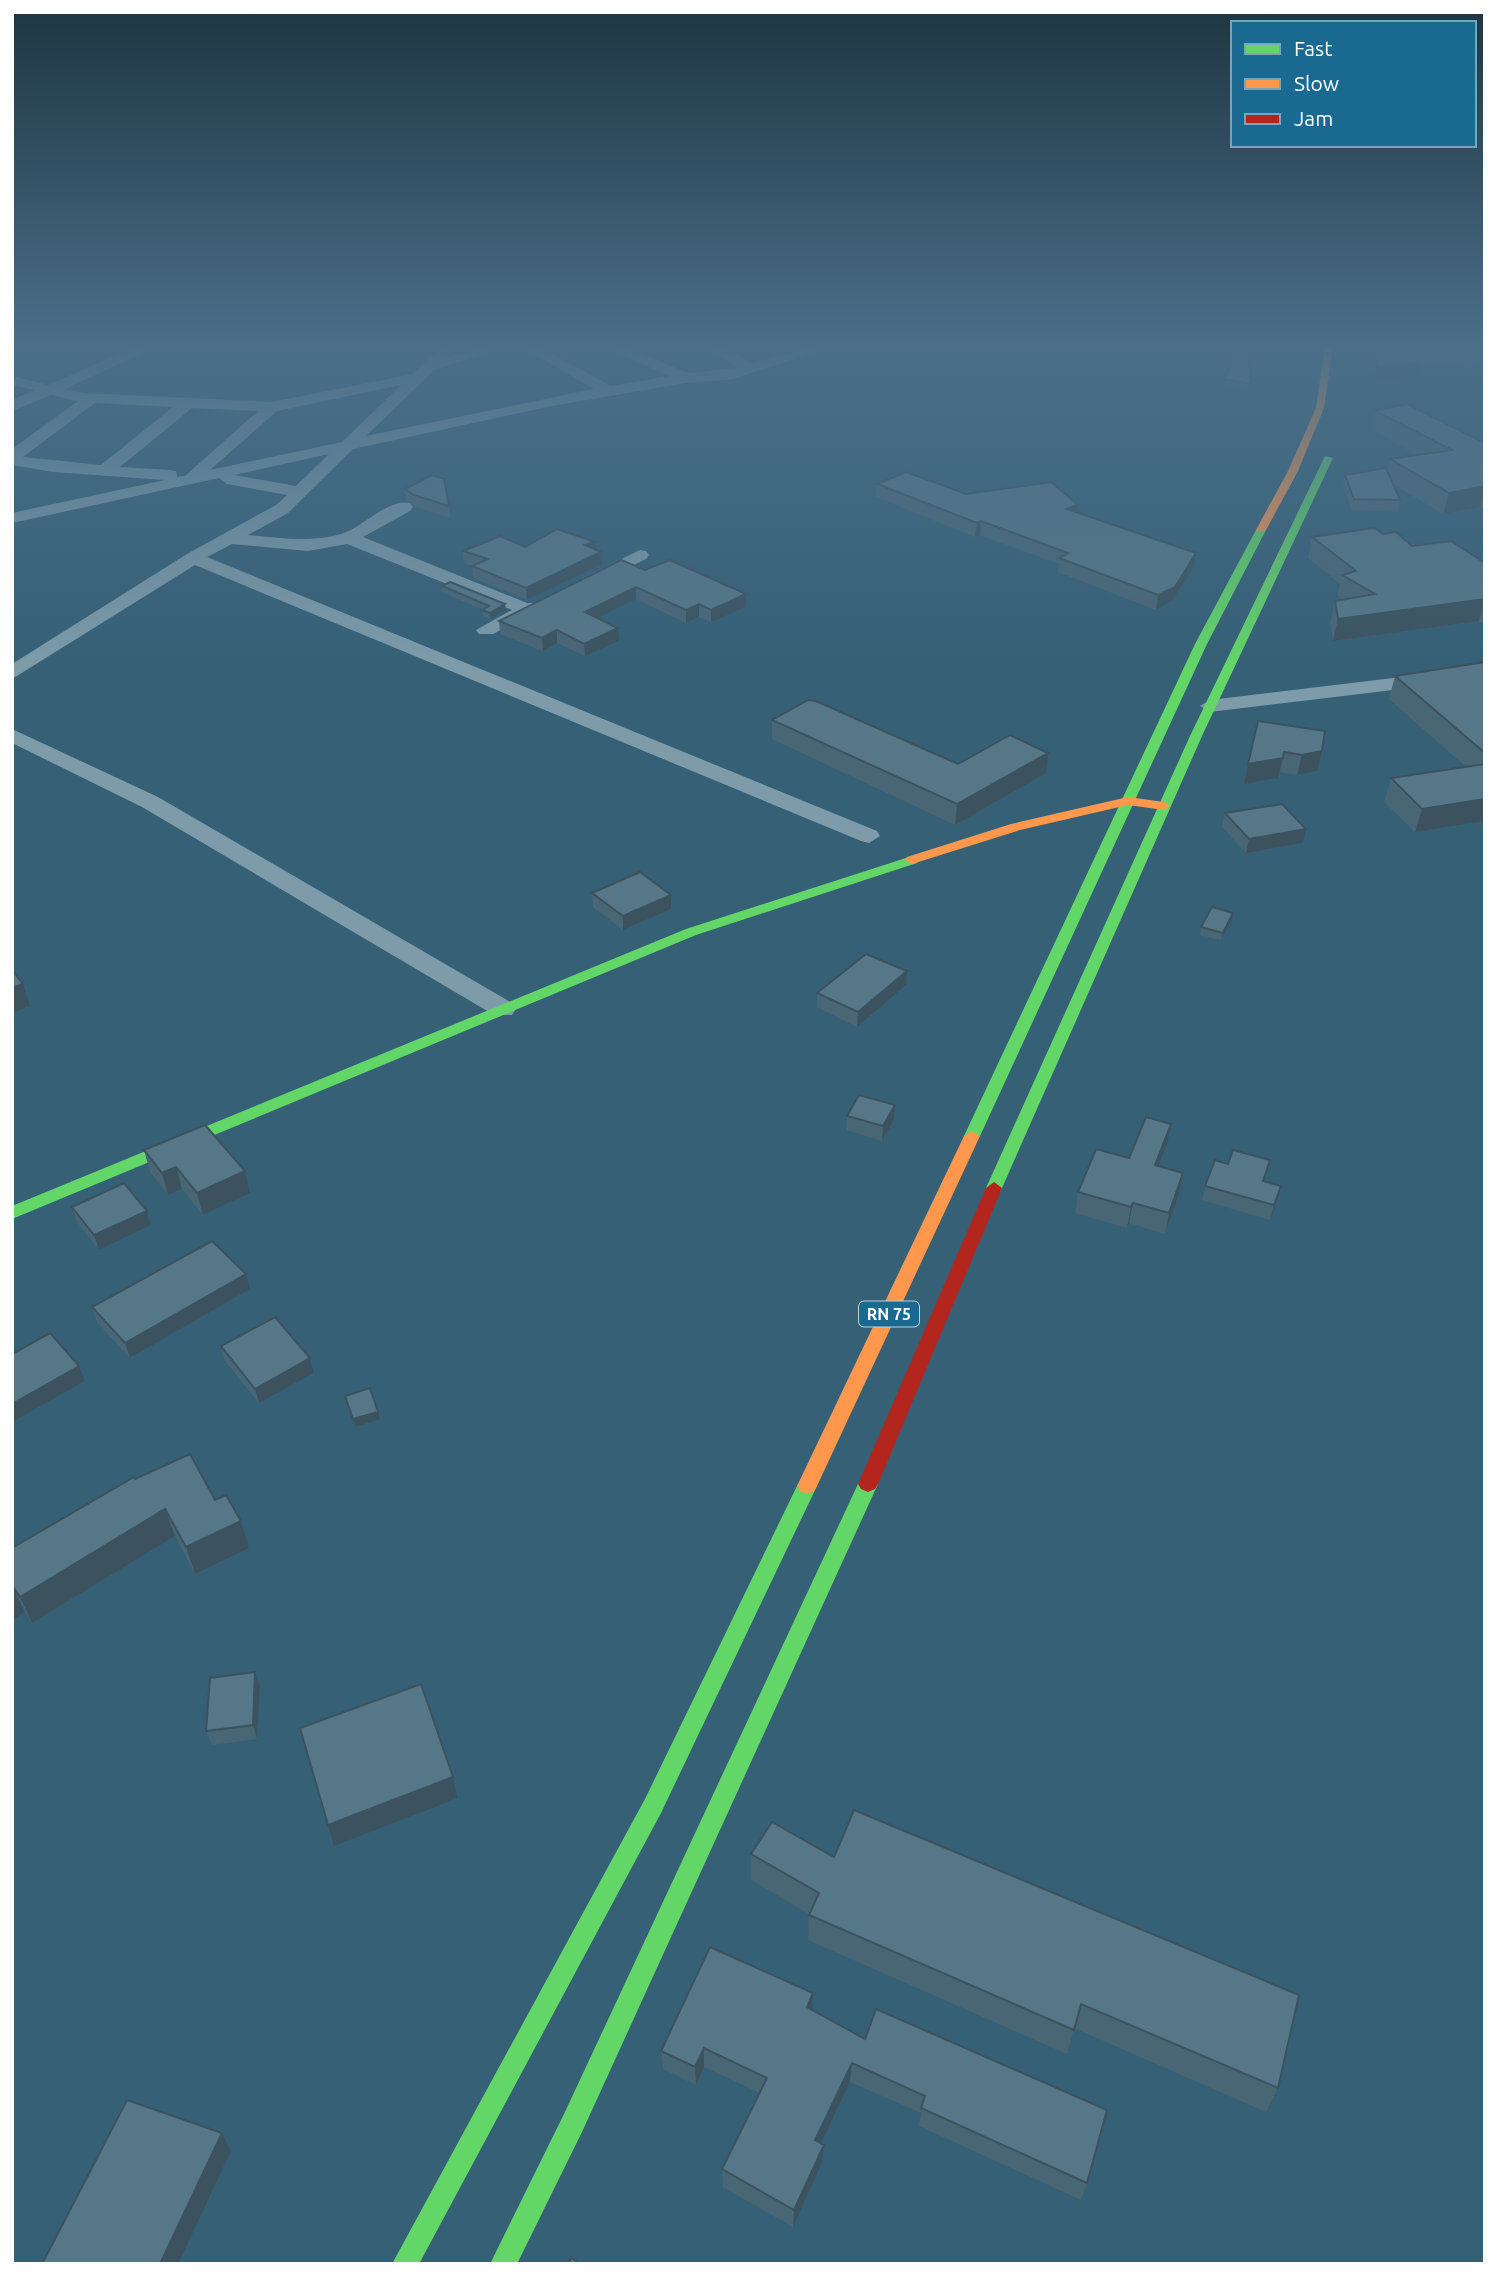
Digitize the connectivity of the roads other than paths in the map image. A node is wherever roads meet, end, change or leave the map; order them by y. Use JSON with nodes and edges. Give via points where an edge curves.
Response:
{"nodes":[{"id":1,"x":127,"y":452,"type":"edge"},
{"id":2,"x":224,"y":452,"type":"edge"},
{"id":3,"x":310,"y":452,"type":"edge"},
{"id":4,"x":342,"y":452,"type":"edge"},
{"id":5,"x":1301,"y":452,"type":"edge"},
{"id":6,"x":1329,"y":452,"type":"edge"},
{"id":7,"x":12,"y":458,"type":"edge"},
{"id":8,"x":104,"y":471,"type":"junction"},
{"id":9,"x":198,"y":477,"type":"junction"},
{"id":10,"x":297,"y":492,"type":"junction"},
{"id":11,"x":404,"y":507,"type":"dead end"},
{"id":12,"x":12,"y":518,"type":"edge"},
{"id":13,"x":349,"y":538,"type":"junction"},
{"id":14,"x":234,"y":539,"type":"dead end"},
{"id":15,"x":639,"y":555,"type":"dead end"},
{"id":16,"x":193,"y":558,"type":"junction"},
{"id":17,"x":578,"y":585,"type":"edge"},
{"id":18,"x":553,"y":597,"type":"edge"},
{"id":19,"x":528,"y":610,"type":"junction"},
{"id":20,"x":486,"y":630,"type":"dead end"},
{"id":21,"x":12,"y":673,"type":"edge"},
{"id":22,"x":1485,"y":673,"type":"edge"},
{"id":23,"x":1210,"y":706,"type":"junction"},
{"id":24,"x":12,"y":735,"type":"edge"},
{"id":25,"x":1128,"y":802,"type":"junction"},
{"id":26,"x":1164,"y":806,"type":"junction"},
{"id":27,"x":869,"y":836,"type":"dead end"},
{"id":28,"x":503,"y":1009,"type":"junction"},
{"id":29,"x":12,"y":1213,"type":"edge"},
{"id":30,"x":405,"y":2264,"type":"edge"},
{"id":31,"x":502,"y":2264,"type":"edge"}],
"edges":[{"from":1,"to":8,"type":"street"},
{"from":2,"to":9,"type":"street"},
{"from":3,"to":9,"type":"street"},
{"from":4,"to":10,"type":"street"},
{"from":5,"to":25,"type":"main road","number":"RN 75","via":[[1201,644]]},
{"from":6,"to":23,"type":"main road","number":"RN 75"},
{"from":7,"to":8,"type":"street"},
{"from":8,"to":9,"type":"street"},
{"from":9,"to":10,"type":"street","via":[[269,484]]},
{"from":9,"to":12,"type":"street"},
{"from":10,"to":16,"type":"street","via":[[269,517]]},
{"from":11,"to":13,"type":"street"},
{"from":13,"to":14,"type":"street","via":[[308,546]]},
{"from":13,"to":19,"type":"street"},
{"from":15,"to":17,"type":"street"},
{"from":16,"to":21,"type":"street"},
{"from":16,"to":27,"type":"street"},
{"from":18,"to":19,"type":"street"},
{"from":19,"to":20,"type":"street"},
{"from":22,"to":23,"type":"street"},
{"from":23,"to":26,"type":"main road","number":"RN 75"},
{"from":24,"to":28,"type":"street","via":[[150,802]]},
{"from":25,"to":26,"type":"main road"},
{"from":25,"to":28,"type":"main road","via":[[1016,827],[691,932]]},
{"from":25,"to":30,"type":"main road","number":"RN 75","via":[[850,1398],[653,1806]]},
{"from":26,"to":31,"type":"main road","number":"RN 75","via":[[991,1194],[839,1553],[573,2123]]},
{"from":28,"to":29,"type":"main road"}]}
